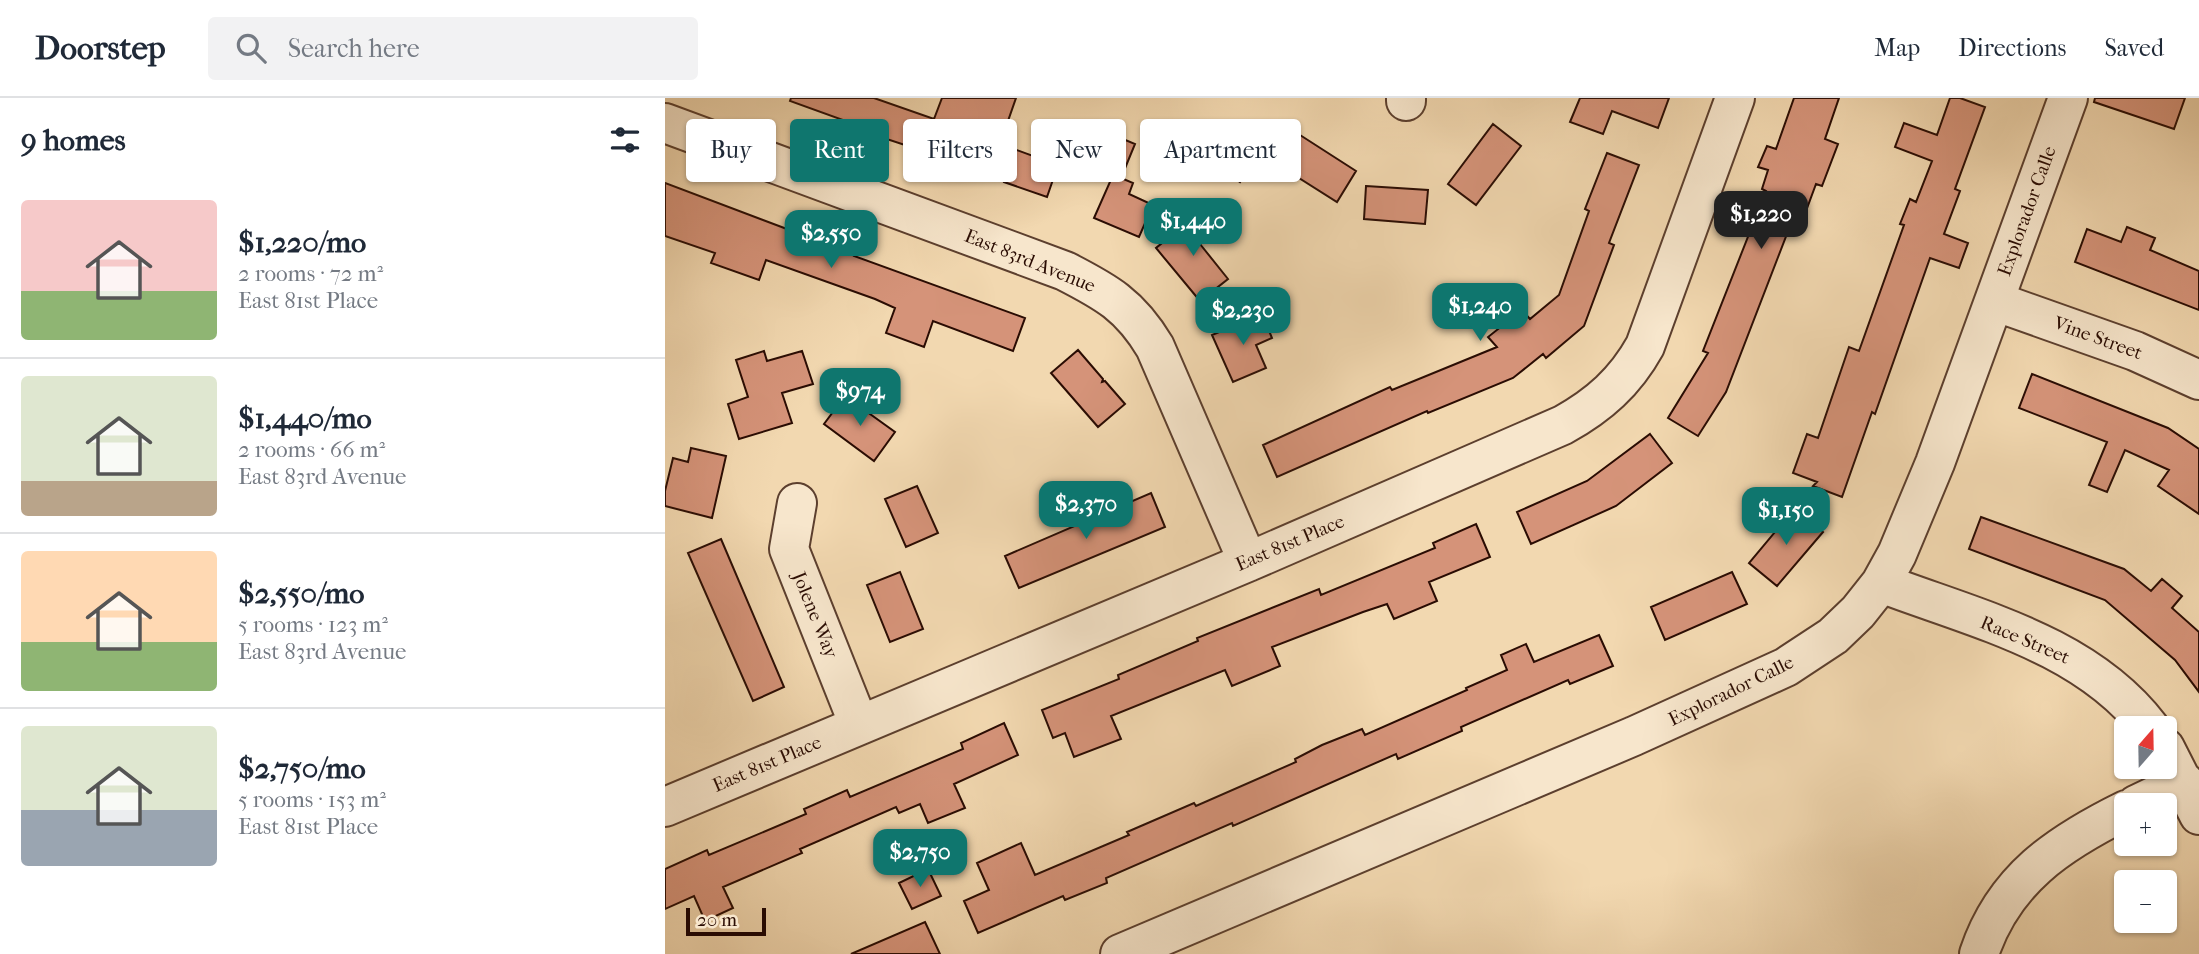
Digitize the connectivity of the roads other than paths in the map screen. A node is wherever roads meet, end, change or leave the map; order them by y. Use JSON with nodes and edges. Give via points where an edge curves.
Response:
{"nodes":[{"id":1,"x":1735,"y":98,"type":"edge"},
{"id":2,"x":2068,"y":98,"type":"edge"},
{"id":3,"x":665,"y":123,"type":"edge"},
{"id":4,"x":1994,"y":300,"type":"junction"},
{"id":5,"x":2199,"y":380,"type":"edge"},
{"id":6,"x":797,"y":503,"type":"dead end"},
{"id":7,"x":1248,"y":562,"type":"junction"},
{"id":8,"x":1881,"y":583,"type":"junction"},
{"id":9,"x":2139,"y":716,"type":"edge"},
{"id":10,"x":859,"y":725,"type":"junction"},
{"id":11,"x":2177,"y":771,"type":"edge"},
{"id":12,"x":2191,"y":798,"type":"edge"},
{"id":13,"x":665,"y":807,"type":"edge"},
{"id":14,"x":2114,"y":816,"type":"edge"},
{"id":15,"x":1120,"y":954,"type":"edge"},
{"id":16,"x":1979,"y":954,"type":"edge"}],
"edges":[{"from":1,"to":7,"type":"street","name":"East 81st Place","via":[[1645,346],[1607,396],[1563,425]]},
{"from":2,"to":4,"type":"street","name":"Explorador Calle"},
{"from":3,"to":7,"type":"street","name":"East 83rd Avenue","via":[[1065,271],[1109,293],[1141,324],[1154,346]]},
{"from":4,"to":5,"type":"street","name":"Vine Street","via":[[2135,351]]},
{"from":4,"to":8,"type":"street","name":"Explorador Calle","via":[[1935,463]]},
{"from":6,"to":10,"type":"street","name":"Jolene Way","via":[[789,549]]},
{"from":7,"to":10,"type":"street","name":"East 81st Place"},
{"from":8,"to":9,"type":"street","name":"Race Street","via":[[2070,657]]},
{"from":8,"to":15,"type":"street","name":"Explorador Calle","via":[[1833,636],[1786,667],[1635,736]]},
{"from":10,"to":13,"type":"street","name":"East 81st Place"},
{"from":11,"to":12,"type":"street"},
{"from":14,"to":16,"type":"street","via":[[2064,842],[2032,867],[1993,922]]}]}
